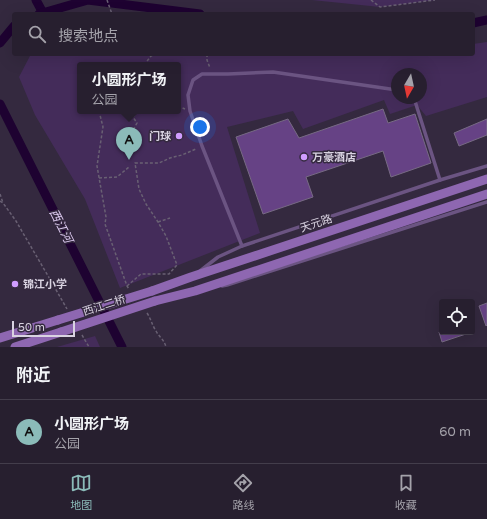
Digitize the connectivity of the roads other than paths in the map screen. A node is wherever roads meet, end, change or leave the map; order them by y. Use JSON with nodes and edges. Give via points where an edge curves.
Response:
{"nodes":[{"id":1,"x":391,"y":89,"type":"edge"},
{"id":2,"x":416,"y":104,"type":"edge"},
{"id":3,"x":487,"y":166,"type":"edge"},
{"id":4,"x":440,"y":180,"type":"junction"},
{"id":5,"x":487,"y":180,"type":"edge"},
{"id":6,"x":487,"y":194,"type":"edge"},
{"id":7,"x":487,"y":202,"type":"edge"},
{"id":8,"x":242,"y":246,"type":"junction"},
{"id":9,"x":191,"y":277,"type":"junction"},
{"id":10,"x":152,"y":291,"type":"joint"},
{"id":11,"x":195,"y":291,"type":"junction"},
{"id":12,"x":0,"y":338,"type":"edge"},
{"id":13,"x":16,"y":347,"type":"edge"}],
"edges":[{"from":1,"to":8,"type":"lane","via":[[273,72],[202,74],[193,80],[188,95],[190,111]]},
{"from":2,"to":4,"type":"lane"},
{"from":3,"to":4,"type":"lane"},
{"from":4,"to":8,"type":"lane"},
{"from":5,"to":9,"type":"main road","name":"天元路"},
{"from":6,"to":11,"type":"main road"},
{"from":7,"to":11,"type":"lane","via":[[227,286]]},
{"from":8,"to":9,"type":"lane","via":[[218,257]]},
{"from":9,"to":10,"type":"main road","name":"天元路"},
{"from":10,"to":12,"type":"main road","name":"西江二桥","bridge":true},
{"from":11,"to":13,"type":"main road","name":"西江二桥","bridge":true,"via":[[155,301]]}]}
